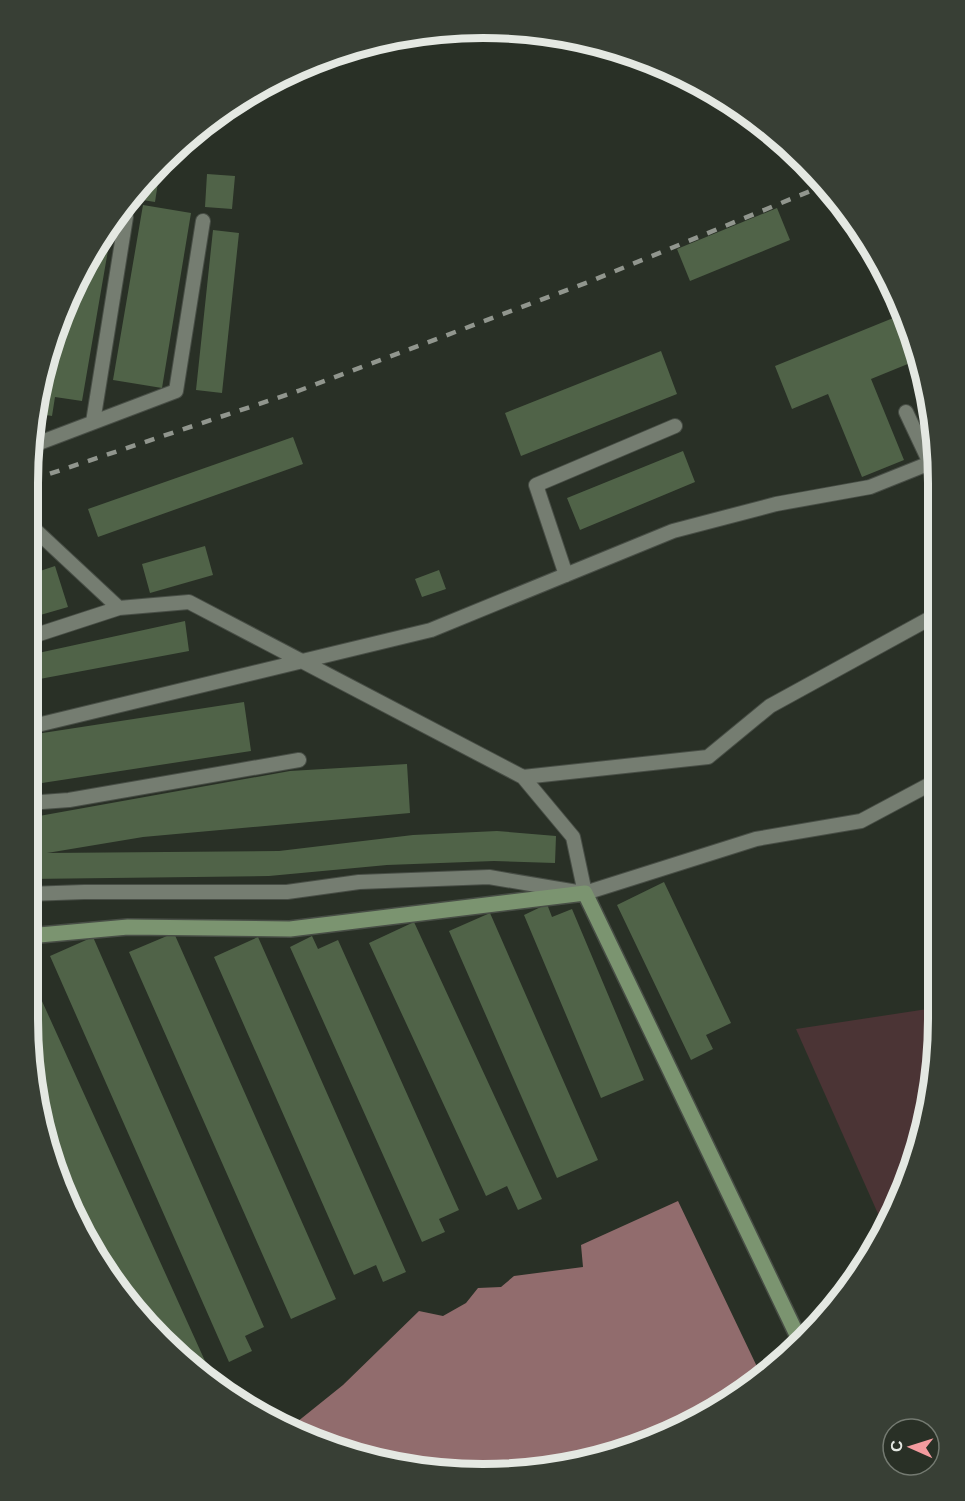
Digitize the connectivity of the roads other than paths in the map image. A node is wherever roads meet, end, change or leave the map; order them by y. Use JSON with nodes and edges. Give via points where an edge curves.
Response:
{"nodes":[{"id":1,"x":126,"y":218,"type":"dead end"},
{"id":2,"x":203,"y":221,"type":"dead end"},
{"id":3,"x":906,"y":412,"type":"dead end"},
{"id":4,"x":93,"y":422,"type":"junction"},
{"id":5,"x":675,"y":426,"type":"dead end"},
{"id":6,"x":39,"y":443,"type":"edge"},
{"id":7,"x":927,"y":457,"type":"edge"},
{"id":8,"x":927,"y":464,"type":"edge"},
{"id":9,"x":38,"y":532,"type":"edge"},
{"id":10,"x":45,"y":538,"type":"junction"},
{"id":11,"x":38,"y":540,"type":"edge"},
{"id":12,"x":566,"y":575,"type":"junction"},
{"id":13,"x":119,"y":608,"type":"junction"},
{"id":14,"x":928,"y":619,"type":"edge"},
{"id":15,"x":38,"y":634,"type":"edge"},
{"id":16,"x":302,"y":661,"type":"junction"},
{"id":17,"x":38,"y":726,"type":"edge"},
{"id":18,"x":299,"y":760,"type":"dead end"},
{"id":19,"x":523,"y":777,"type":"junction"},
{"id":20,"x":928,"y":786,"type":"edge"},
{"id":21,"x":38,"y":802,"type":"edge"},
{"id":22,"x":585,"y":893,"type":"junction"},
{"id":23,"x":38,"y":894,"type":"edge"},
{"id":24,"x":38,"y":935,"type":"edge"},
{"id":25,"x":796,"y":1334,"type":"edge"}],
"edges":[{"from":1,"to":4,"type":"lane"},
{"from":2,"to":4,"type":"lane","via":[[176,391]]},
{"from":3,"to":7,"type":"lane"},
{"from":4,"to":6,"type":"lane"},
{"from":5,"to":12,"type":"lane","via":[[536,485]]},
{"from":8,"to":12,"type":"lane","via":[[870,487],[776,504],[673,531]]},
{"from":9,"to":10,"type":"lane"},
{"from":10,"to":11,"type":"lane"},
{"from":10,"to":13,"type":"lane"},
{"from":12,"to":16,"type":"lane","via":[[431,630]]},
{"from":13,"to":15,"type":"lane"},
{"from":13,"to":16,"type":"lane","via":[[189,602]]},
{"from":14,"to":19,"type":"lane","via":[[770,706],[708,757]]},
{"from":16,"to":17,"type":"lane"},
{"from":16,"to":19,"type":"lane"},
{"from":18,"to":21,"type":"lane"},
{"from":19,"to":22,"type":"lane","via":[[573,837]]},
{"from":20,"to":22,"type":"lane","via":[[861,821],[756,839]]},
{"from":22,"to":23,"type":"lane","via":[[489,877],[359,882],[287,892]]},
{"from":22,"to":24,"type":"street","via":[[290,929],[128,927]]},
{"from":22,"to":25,"type":"street"}]}
